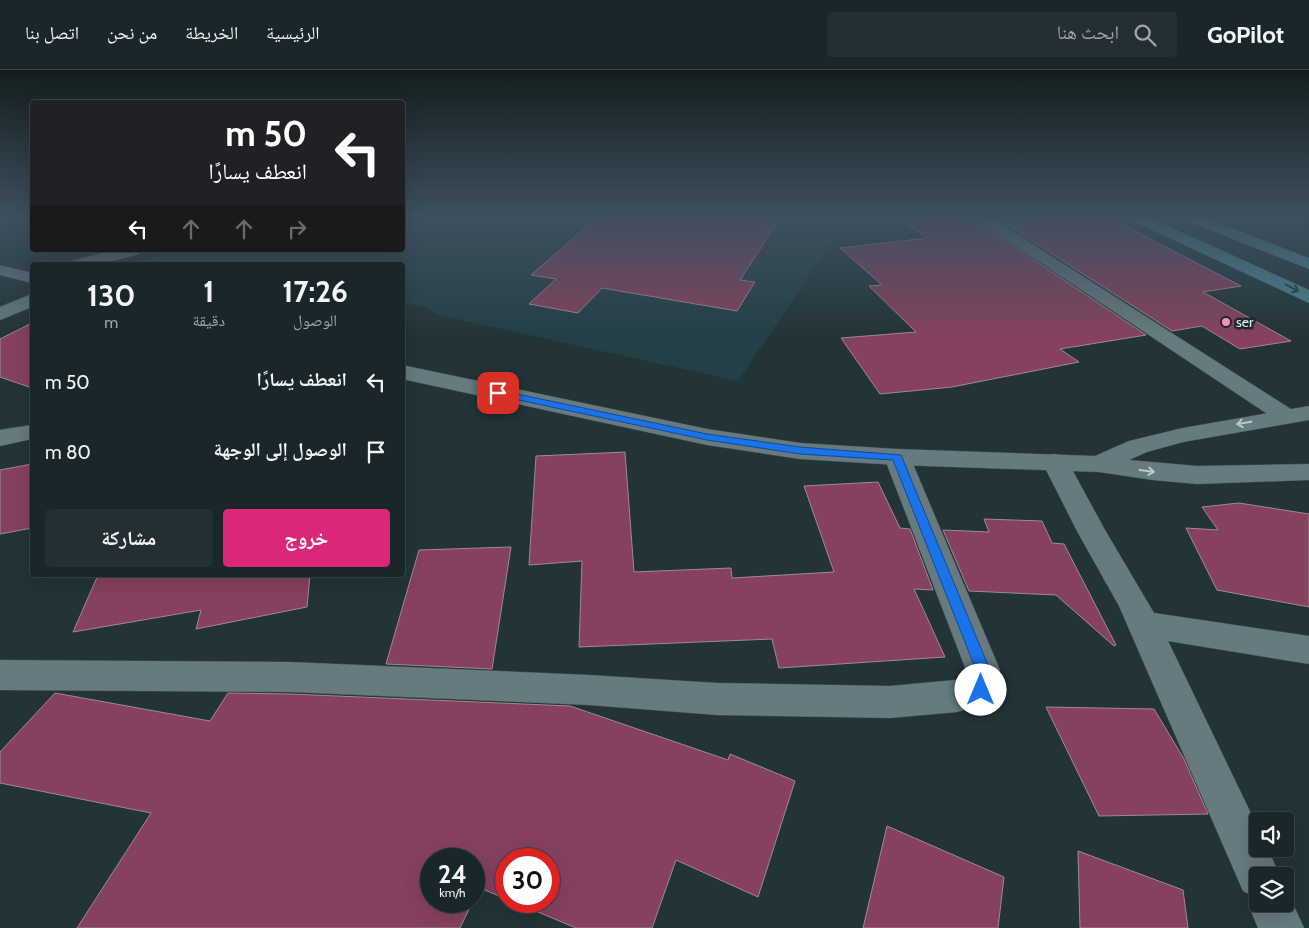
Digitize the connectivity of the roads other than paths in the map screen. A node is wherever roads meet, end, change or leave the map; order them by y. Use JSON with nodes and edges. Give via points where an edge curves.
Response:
{"nodes":[{"id":1,"x":107,"y":257,"type":"edge"},
{"id":2,"x":1044,"y":257,"type":"edge"},
{"id":3,"x":1225,"y":257,"type":"edge"},
{"id":4,"x":1291,"y":257,"type":"edge"},
{"id":5,"x":89,"y":262,"type":"edge"},
{"id":6,"x":1309,"y":264,"type":"edge"},
{"id":7,"x":0,"y":270,"type":"edge"},
{"id":8,"x":30,"y":278,"type":"edge"},
{"id":9,"x":1309,"y":297,"type":"edge"},
{"id":10,"x":30,"y":301,"type":"edge"},
{"id":11,"x":0,"y":314,"type":"edge"},
{"id":12,"x":405,"y":373,"type":"edge"},
{"id":13,"x":1297,"y":414,"type":"edge"},
{"id":14,"x":30,"y":432,"type":"edge"},
{"id":15,"x":0,"y":438,"type":"edge"},
{"id":16,"x":897,"y":457,"type":"junction"},
{"id":17,"x":1055,"y":462,"type":"junction"},
{"id":18,"x":1099,"y":464,"type":"junction"},
{"id":19,"x":1309,"y":472,"type":"edge"},
{"id":20,"x":1143,"y":624,"type":"junction"},
{"id":21,"x":1309,"y":650,"type":"edge"},
{"id":22,"x":0,"y":675,"type":"edge"},
{"id":23,"x":1254,"y":867,"type":"edge"},
{"id":24,"x":1274,"y":912,"type":"edge"},
{"id":25,"x":1281,"y":928,"type":"edge"}],
"edges":[{"from":1,"to":5,"type":"street"},
{"from":2,"to":13,"type":"street"},
{"from":3,"to":9,"type":"main road","one_way":true},
{"from":4,"to":6,"type":"main road"},
{"from":7,"to":8,"type":"street"},
{"from":10,"to":11,"type":"street"},
{"from":12,"to":16,"type":"street","via":[[707,437],[800,451]]},
{"from":13,"to":18,"type":"street","one_way":true,"via":[[1183,434],[1138,446]]},
{"from":14,"to":15,"type":"street"},
{"from":16,"to":17,"type":"street"},
{"from":16,"to":22,"type":"street","via":[[983,670],[981,690],[956,696],[890,702],[718,699],[290,677]]},
{"from":17,"to":18,"type":"street"},
{"from":17,"to":20,"type":"street"},
{"from":18,"to":19,"type":"street","one_way":true,"via":[[1197,475]]},
{"from":20,"to":21,"type":"street"},
{"from":20,"to":23,"type":"street"},
{"from":24,"to":25,"type":"street"}]}
